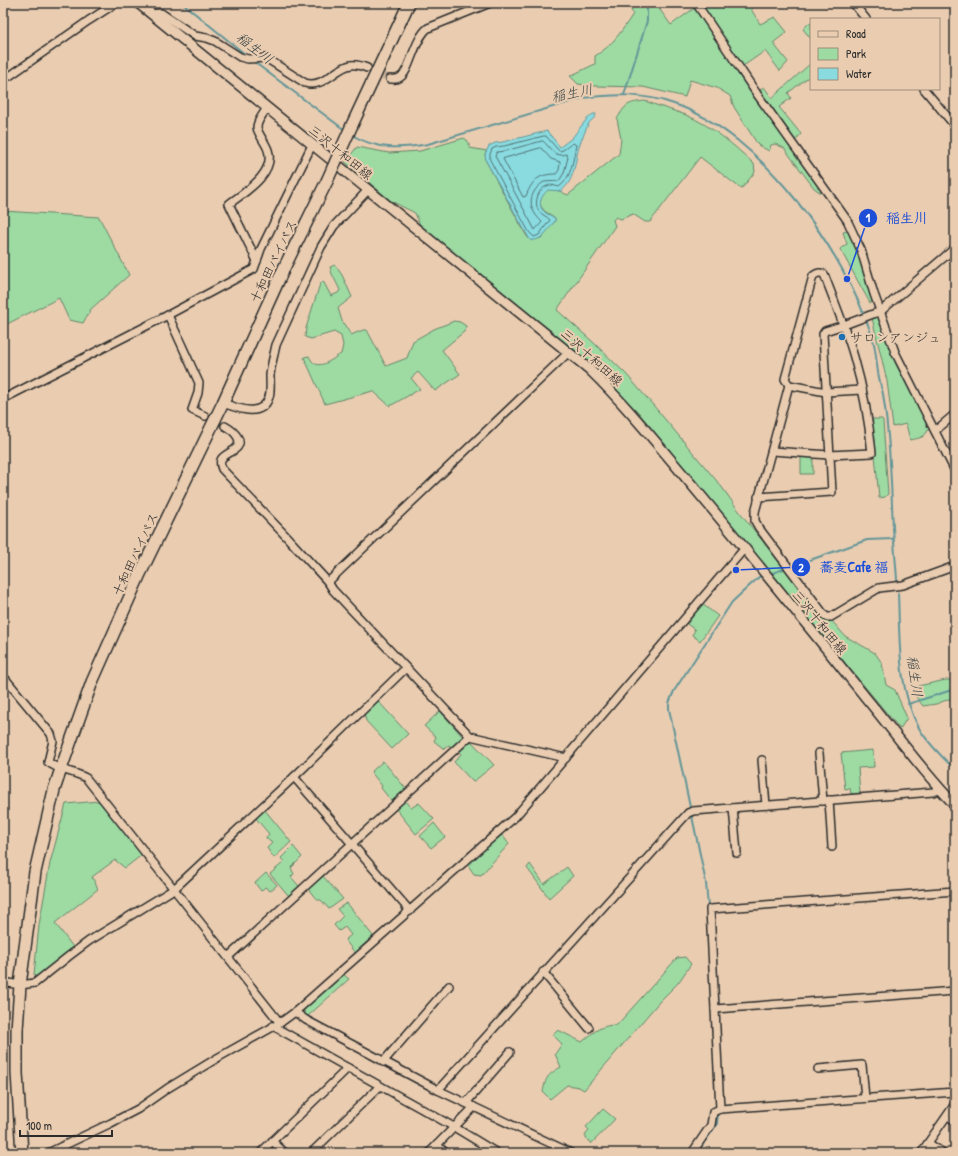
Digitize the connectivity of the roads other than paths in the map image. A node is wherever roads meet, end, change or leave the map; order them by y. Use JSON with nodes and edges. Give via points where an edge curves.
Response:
{"nodes":[{"id":1,"x":116,"y":3,"type":"edge"},
{"id":2,"x":138,"y":3,"type":"edge"},
{"id":3,"x":409,"y":3,"type":"edge"},
{"id":4,"x":490,"y":3,"type":"edge"},
{"id":5,"x":696,"y":3,"type":"edge"},
{"id":6,"x":853,"y":3,"type":"edge"},
{"id":7,"x":151,"y":14,"type":"junction"},
{"id":8,"x":865,"y":18,"type":"edge"},
{"id":9,"x":367,"y":68,"type":"tunnel mouth"},
{"id":10,"x":3,"y":79,"type":"edge"},
{"id":11,"x":390,"y":79,"type":"dead end"},
{"id":12,"x":925,"y":90,"type":"edge"},
{"id":13,"x":267,"y":108,"type":"junction"},
{"id":14,"x":955,"y":126,"type":"edge"},
{"id":15,"x":312,"y":145,"type":"junction"},
{"id":16,"x":368,"y":190,"type":"junction"},
{"id":17,"x":955,"y":248,"type":"edge"},
{"id":18,"x":257,"y":261,"type":"junction"},
{"id":19,"x":881,"y":312,"type":"junction"},
{"id":20,"x":168,"y":315,"type":"junction"},
{"id":21,"x":844,"y":325,"type":"junction"},
{"id":22,"x":569,"y":352,"type":"junction"},
{"id":23,"x":788,"y":385,"type":"junction"},
{"id":24,"x":862,"y":390,"type":"junction"},
{"id":25,"x":826,"y":392,"type":"junction"},
{"id":26,"x":3,"y":399,"type":"edge"},
{"id":27,"x":223,"y":403,"type":"junction"},
{"id":28,"x":955,"y":414,"type":"edge"},
{"id":29,"x":205,"y":416,"type":"tunnel mouth"},
{"id":30,"x":226,"y":426,"type":"tunnel mouth"},
{"id":31,"x":935,"y":432,"type":"junction"},
{"id":32,"x":772,"y":451,"type":"junction"},
{"id":33,"x":829,"y":455,"type":"junction"},
{"id":34,"x":955,"y":471,"type":"edge"},
{"id":35,"x":758,"y":497,"type":"junction"},
{"id":36,"x":745,"y":548,"type":"junction"},
{"id":37,"x":955,"y":566,"type":"edge"},
{"id":38,"x":328,"y":582,"type":"junction"},
{"id":39,"x":406,"y":668,"type":"junction"},
{"id":40,"x":3,"y":676,"type":"edge"},
{"id":41,"x":470,"y":736,"type":"junction"},
{"id":42,"x":820,"y":753,"type":"dead end"},
{"id":43,"x":566,"y":758,"type":"junction"},
{"id":44,"x":762,"y":760,"type":"dead end"},
{"id":45,"x":61,"y":769,"type":"junction"},
{"id":46,"x":294,"y":777,"type":"junction"},
{"id":47,"x":940,"y":790,"type":"junction"},
{"id":48,"x":826,"y":800,"type":"junction"},
{"id":49,"x":766,"y":805,"type":"junction"},
{"id":50,"x":955,"y":805,"type":"edge"},
{"id":51,"x":733,"y":808,"type":"junction"},
{"id":52,"x":352,"y":843,"type":"junction"},
{"id":53,"x":832,"y":846,"type":"dead end"},
{"id":54,"x":737,"y":853,"type":"dead end"},
{"id":55,"x":174,"y":889,"type":"junction"},
{"id":56,"x":955,"y":891,"type":"edge"},
{"id":57,"x":410,"y":911,"type":"junction"},
{"id":58,"x":228,"y":957,"type":"junction"},
{"id":59,"x":543,"y":972,"type":"junction"},
{"id":60,"x":3,"y":982,"type":"edge"},
{"id":61,"x":20,"y":985,"type":"junction"},
{"id":62,"x":449,"y":986,"type":"dead end"},
{"id":63,"x":955,"y":991,"type":"edge"},
{"id":64,"x":715,"y":1009,"type":"junction"},
{"id":65,"x":295,"y":1012,"type":"junction"},
{"id":66,"x":277,"y":1025,"type":"junction"},
{"id":67,"x":589,"y":1028,"type":"dead end"},
{"id":68,"x":510,"y":1052,"type":"dead end"},
{"id":69,"x":383,"y":1062,"type":"junction"},
{"id":70,"x":348,"y":1068,"type":"junction"},
{"id":71,"x":818,"y":1069,"type":"dead end"},
{"id":72,"x":380,"y":1086,"type":"junction"},
{"id":73,"x":438,"y":1090,"type":"junction"},
{"id":74,"x":955,"y":1092,"type":"edge"},
{"id":75,"x":865,"y":1098,"type":"junction"},
{"id":76,"x":466,"y":1103,"type":"junction"},
{"id":77,"x":955,"y":1104,"type":"edge"},
{"id":78,"x":474,"y":1107,"type":"junction"},
{"id":79,"x":720,"y":1109,"type":"junction"},
{"id":80,"x":948,"y":1116,"type":"junction"},
{"id":81,"x":955,"y":1121,"type":"edge"},
{"id":82,"x":454,"y":1127,"type":"junction"},
{"id":83,"x":272,"y":1141,"type":"junction"},
{"id":84,"x":928,"y":1143,"type":"junction"},
{"id":85,"x":437,"y":1145,"type":"junction"},
{"id":86,"x":22,"y":1153,"type":"edge"},
{"id":87,"x":48,"y":1153,"type":"edge"},
{"id":88,"x":260,"y":1153,"type":"edge"},
{"id":89,"x":285,"y":1153,"type":"edge"},
{"id":90,"x":311,"y":1153,"type":"edge"},
{"id":91,"x":429,"y":1153,"type":"edge"},
{"id":92,"x":446,"y":1153,"type":"edge"},
{"id":93,"x":497,"y":1153,"type":"edge"},
{"id":94,"x":571,"y":1153,"type":"edge"},
{"id":95,"x":692,"y":1153,"type":"edge"},
{"id":96,"x":921,"y":1153,"type":"edge"},
{"id":97,"x":943,"y":1153,"type":"edge"}],
"edges":[{"from":1,"to":10,"type":"street"},
{"from":2,"to":7,"type":"main road","name":"三沢十和田線"},
{"from":3,"to":27,"type":"highway","name":"十和田バイパス","bridge":true},
{"from":4,"to":11,"type":"street","via":[[428,28],[419,38],[406,72],[397,79]]},
{"from":5,"to":19,"type":"street","via":[[757,94],[848,220],[861,250]]},
{"from":6,"to":8,"type":"street"},
{"from":7,"to":9,"type":"street","via":[[161,13],[195,36],[215,41],[232,52],[251,58],[266,58],[309,85],[330,77],[349,65]]},
{"from":7,"to":13,"type":"main road","name":"三沢十和田線"},
{"from":12,"to":14,"type":"street"},
{"from":13,"to":15,"type":"main road","name":"三沢十和田線"},
{"from":13,"to":18,"type":"street","via":[[257,129],[265,143],[270,157],[269,162],[259,180],[229,204]]},
{"from":15,"to":16,"type":"main road","name":"三沢十和田線"},
{"from":15,"to":18,"type":"street"},
{"from":16,"to":22,"type":"main road","name":"三沢十和田線"},
{"from":16,"to":27,"type":"street","via":[[334,226],[318,253],[276,345],[267,402],[258,410],[252,411]]},
{"from":17,"to":19,"type":"street"},
{"from":18,"to":20,"type":"street","via":[[254,269]]},
{"from":19,"to":21,"type":"street"},
{"from":19,"to":31,"type":"street","via":[[895,352]]},
{"from":20,"to":26,"type":"street"},
{"from":20,"to":29,"type":"street","via":[[199,384],[192,410]]},
{"from":21,"to":23,"type":"street","via":[[824,274],[816,273],[813,276],[785,379]]},
{"from":21,"to":24,"type":"street"},
{"from":21,"to":25,"type":"street","via":[[823,334]]},
{"from":22,"to":36,"type":"main road","name":"三沢十和田線","via":[[616,397]]},
{"from":22,"to":38,"type":"street"},
{"from":23,"to":25,"type":"street"},
{"from":23,"to":32,"type":"street"},
{"from":24,"to":25,"type":"street"},
{"from":24,"to":33,"type":"street","via":[[870,427],[872,453]]},
{"from":25,"to":33,"type":"street"},
{"from":27,"to":45,"type":"highway","name":"十和田バイパス","via":[[140,574],[80,712]]},
{"from":28,"to":31,"type":"street"},
{"from":30,"to":38,"type":"street","via":[[238,435],[239,440],[235,450],[222,459],[222,469]]},
{"from":31,"to":34,"type":"street"},
{"from":32,"to":33,"type":"street"},
{"from":32,"to":35,"type":"street"},
{"from":33,"to":35,"type":"street","via":[[832,492]]},
{"from":35,"to":37,"type":"street","via":[[755,521],[826,617],[831,617],[879,588],[903,585]]},
{"from":36,"to":43,"type":"street"},
{"from":36,"to":47,"type":"main road","name":"三沢十和田線"},
{"from":38,"to":39,"type":"street"},
{"from":39,"to":41,"type":"street"},
{"from":39,"to":46,"type":"street"},
{"from":40,"to":45,"type":"street","via":[[51,734],[53,741],[48,762]]},
{"from":41,"to":43,"type":"street"},
{"from":41,"to":52,"type":"street"},
{"from":42,"to":48,"type":"street"},
{"from":43,"to":57,"type":"street","via":[[515,817]]},
{"from":44,"to":49,"type":"street"},
{"from":45,"to":55,"type":"street","via":[[86,778]]},
{"from":45,"to":61,"type":"highway","name":"十和田バイパス","via":[[35,872]]},
{"from":46,"to":52,"type":"street"},
{"from":46,"to":55,"type":"street"},
{"from":47,"to":48,"type":"street"},
{"from":47,"to":50,"type":"main road","name":"三沢十和田線"},
{"from":48,"to":49,"type":"street"},
{"from":48,"to":53,"type":"street"},
{"from":49,"to":51,"type":"street"},
{"from":51,"to":54,"type":"street"},
{"from":51,"to":59,"type":"street","via":[[688,813]]},
{"from":52,"to":57,"type":"street"},
{"from":52,"to":58,"type":"street"},
{"from":55,"to":58,"type":"street"},
{"from":55,"to":61,"type":"street","via":[[89,941],[40,980],[30,985]]},
{"from":56,"to":64,"type":"street","via":[[710,909]]},
{"from":57,"to":65,"type":"street"},
{"from":58,"to":66,"type":"street"},
{"from":59,"to":67,"type":"street"},
{"from":59,"to":73,"type":"street"},
{"from":60,"to":61,"type":"street"},
{"from":61,"to":86,"type":"highway","name":"十和田バイパス","via":[[17,1073]]},
{"from":62,"to":69,"type":"street"},
{"from":63,"to":64,"type":"street"},
{"from":64,"to":79,"type":"street"},
{"from":65,"to":66,"type":"street"},
{"from":65,"to":69,"type":"street"},
{"from":66,"to":70,"type":"street"},
{"from":66,"to":87,"type":"street","via":[[168,1088],[138,1109]]},
{"from":68,"to":76,"type":"street"},
{"from":69,"to":73,"type":"street"},
{"from":70,"to":72,"type":"street"},
{"from":70,"to":83,"type":"street"},
{"from":71,"to":75,"type":"street","via":[[862,1065]]},
{"from":72,"to":82,"type":"street"},
{"from":72,"to":90,"type":"street"},
{"from":73,"to":76,"type":"street"},
{"from":74,"to":75,"type":"street"},
{"from":75,"to":79,"type":"street"},
{"from":76,"to":78,"type":"street"},
{"from":77,"to":80,"type":"street"},
{"from":78,"to":82,"type":"street"},
{"from":78,"to":94,"type":"street"},
{"from":79,"to":95,"type":"street","via":[[713,1112],[711,1125]]},
{"from":80,"to":81,"type":"street"},
{"from":80,"to":84,"type":"street"},
{"from":82,"to":85,"type":"street"},
{"from":82,"to":93,"type":"street"},
{"from":83,"to":88,"type":"street"},
{"from":83,"to":89,"type":"street"},
{"from":84,"to":96,"type":"street"},
{"from":84,"to":97,"type":"street"},
{"from":85,"to":91,"type":"street"},
{"from":85,"to":92,"type":"street"}]}
